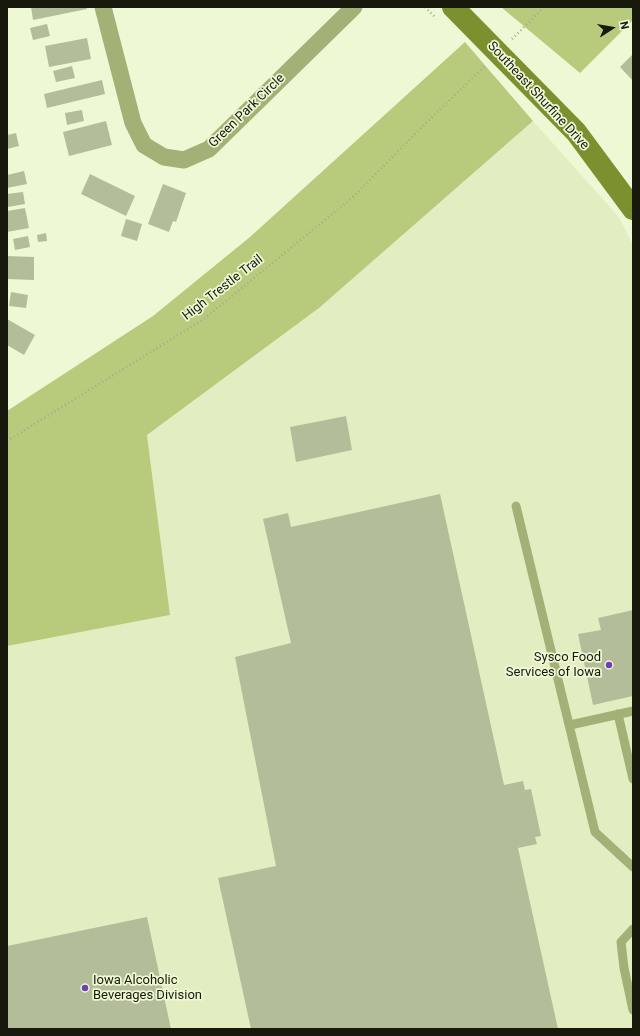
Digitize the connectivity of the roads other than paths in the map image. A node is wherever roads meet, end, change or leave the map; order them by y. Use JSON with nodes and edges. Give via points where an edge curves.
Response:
{"nodes":[{"id":1,"x":103,"y":7,"type":"edge"},
{"id":2,"x":354,"y":7,"type":"edge"},
{"id":3,"x":453,"y":7,"type":"edge"},
{"id":4,"x":633,"y":208,"type":"edge"},
{"id":5,"x":516,"y":506,"type":"dead end"},
{"id":6,"x":633,"y":711,"type":"edge"},
{"id":7,"x":618,"y":714,"type":"junction"},
{"id":8,"x":570,"y":725,"type":"junction"},
{"id":9,"x":633,"y":779,"type":"edge"},
{"id":10,"x":633,"y":867,"type":"edge"},
{"id":11,"x":633,"y":929,"type":"edge"},
{"id":12,"x":633,"y":1010,"type":"edge"}],
"edges":[{"from":1,"to":2,"type":"street","name":"Green Park Circle","via":[[133,123],[144,145],[164,157],[184,160],[209,149]]},
{"from":3,"to":4,"type":"street","name":"Southeast Shurfine Drive","via":[[576,132]]},
{"from":5,"to":8,"type":"lane"},
{"from":6,"to":7,"type":"lane"},
{"from":7,"to":8,"type":"lane"},
{"from":7,"to":9,"type":"lane"},
{"from":8,"to":10,"type":"lane","via":[[595,832]]},
{"from":11,"to":12,"type":"lane","via":[[621,942]]}]}
